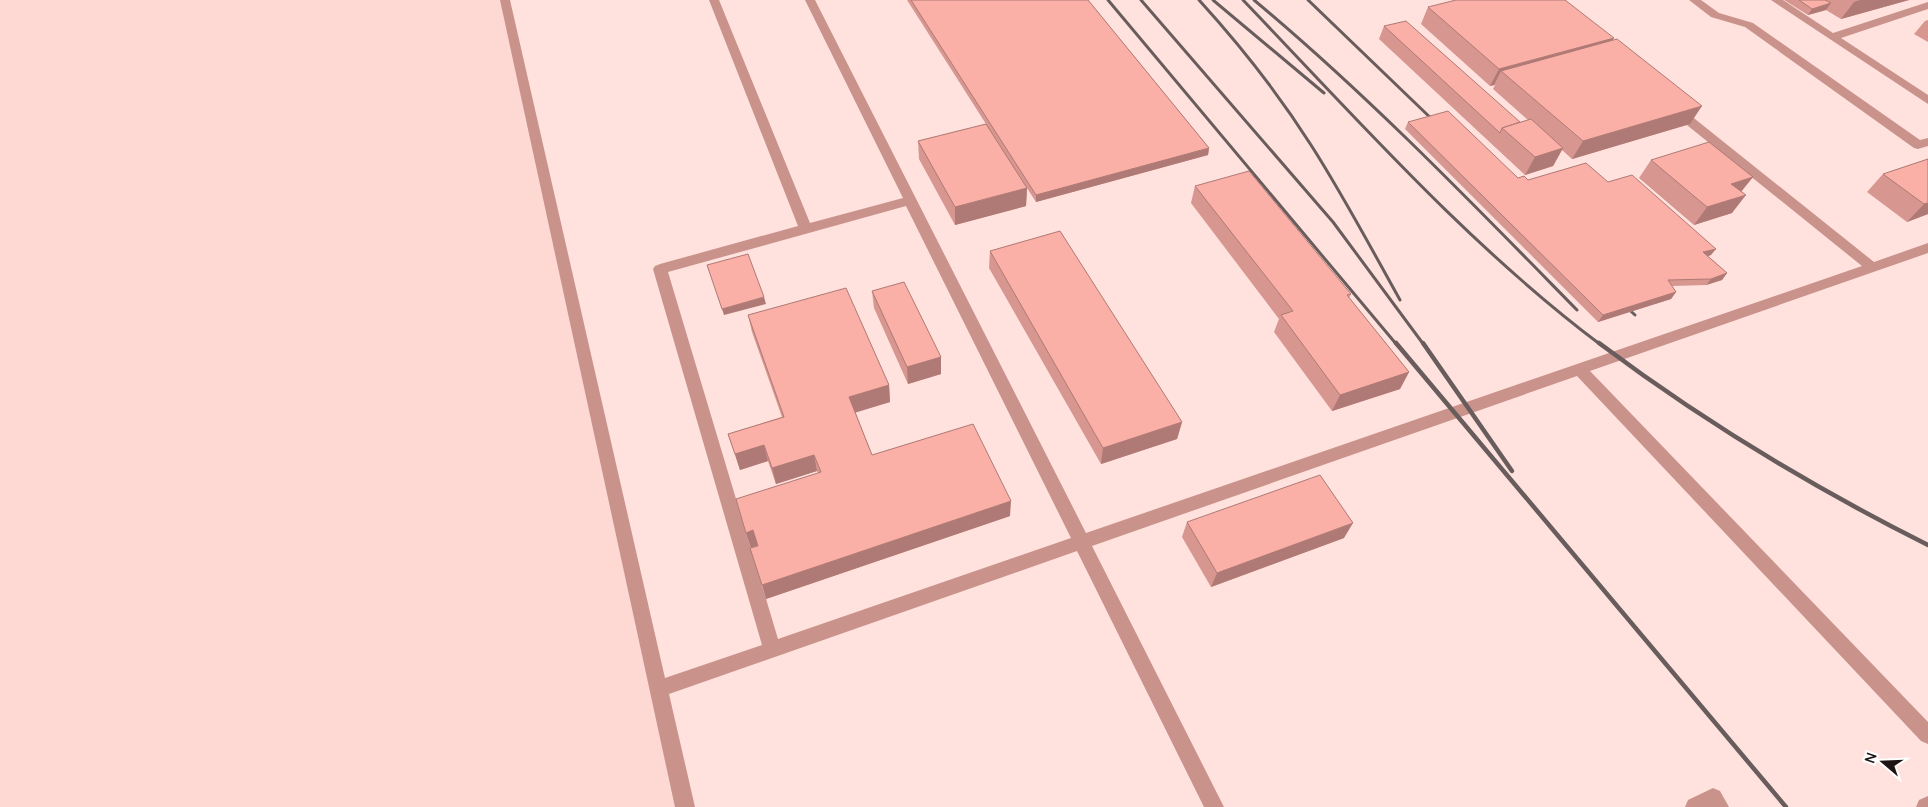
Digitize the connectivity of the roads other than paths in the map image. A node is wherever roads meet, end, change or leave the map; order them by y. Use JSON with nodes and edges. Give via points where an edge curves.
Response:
{"nodes":[{"id":1,"x":504,"y":0,"type":"edge"},
{"id":2,"x":714,"y":0,"type":"edge"},
{"id":3,"x":810,"y":0,"type":"edge"},
{"id":4,"x":1694,"y":0,"type":"edge"},
{"id":5,"x":1776,"y":0,"type":"edge"},
{"id":6,"x":1928,"y":5,"type":"edge"},
{"id":7,"x":1832,"y":37,"type":"junction"},
{"id":8,"x":1663,"y":100,"type":"edge"},
{"id":9,"x":1928,"y":100,"type":"edge"},
{"id":10,"x":1928,"y":142,"type":"edge"},
{"id":11,"x":911,"y":200,"type":"junction"},
{"id":12,"x":806,"y":230,"type":"junction"},
{"id":13,"x":1928,"y":248,"type":"edge"},
{"id":14,"x":1872,"y":267,"type":"junction"},
{"id":15,"x":1579,"y":369,"type":"junction"},
{"id":16,"x":1082,"y":542,"type":"junction"},
{"id":17,"x":772,"y":649,"type":"junction"},
{"id":18,"x":659,"y":689,"type":"junction"},
{"id":19,"x":1928,"y":735,"type":"edge"},
{"id":20,"x":685,"y":807,"type":"edge"},
{"id":21,"x":1214,"y":807,"type":"edge"},
{"id":22,"x":1695,"y":807,"type":"edge"},
{"id":23,"x":1719,"y":807,"type":"edge"}],
"edges":[{"from":1,"to":18,"type":"lane"},
{"from":2,"to":12,"type":"lane"},
{"from":3,"to":11,"type":"lane"},
{"from":4,"to":10,"type":"lane","via":[[1715,15],[1749,25],[1918,145]]},
{"from":5,"to":7,"type":"lane"},
{"from":6,"to":7,"type":"lane"},
{"from":7,"to":9,"type":"lane"},
{"from":8,"to":14,"type":"lane"},
{"from":11,"to":12,"type":"lane"},
{"from":11,"to":16,"type":"lane"},
{"from":12,"to":17,"type":"lane","via":[[660,269]]},
{"from":13,"to":14,"type":"lane"},
{"from":14,"to":15,"type":"lane"},
{"from":15,"to":16,"type":"lane"},
{"from":15,"to":19,"type":"lane"},
{"from":16,"to":17,"type":"lane"},
{"from":16,"to":21,"type":"lane"},
{"from":17,"to":18,"type":"lane"},
{"from":18,"to":20,"type":"lane"},
{"from":22,"to":23,"type":"lane","via":[[1713,798]]}]}
